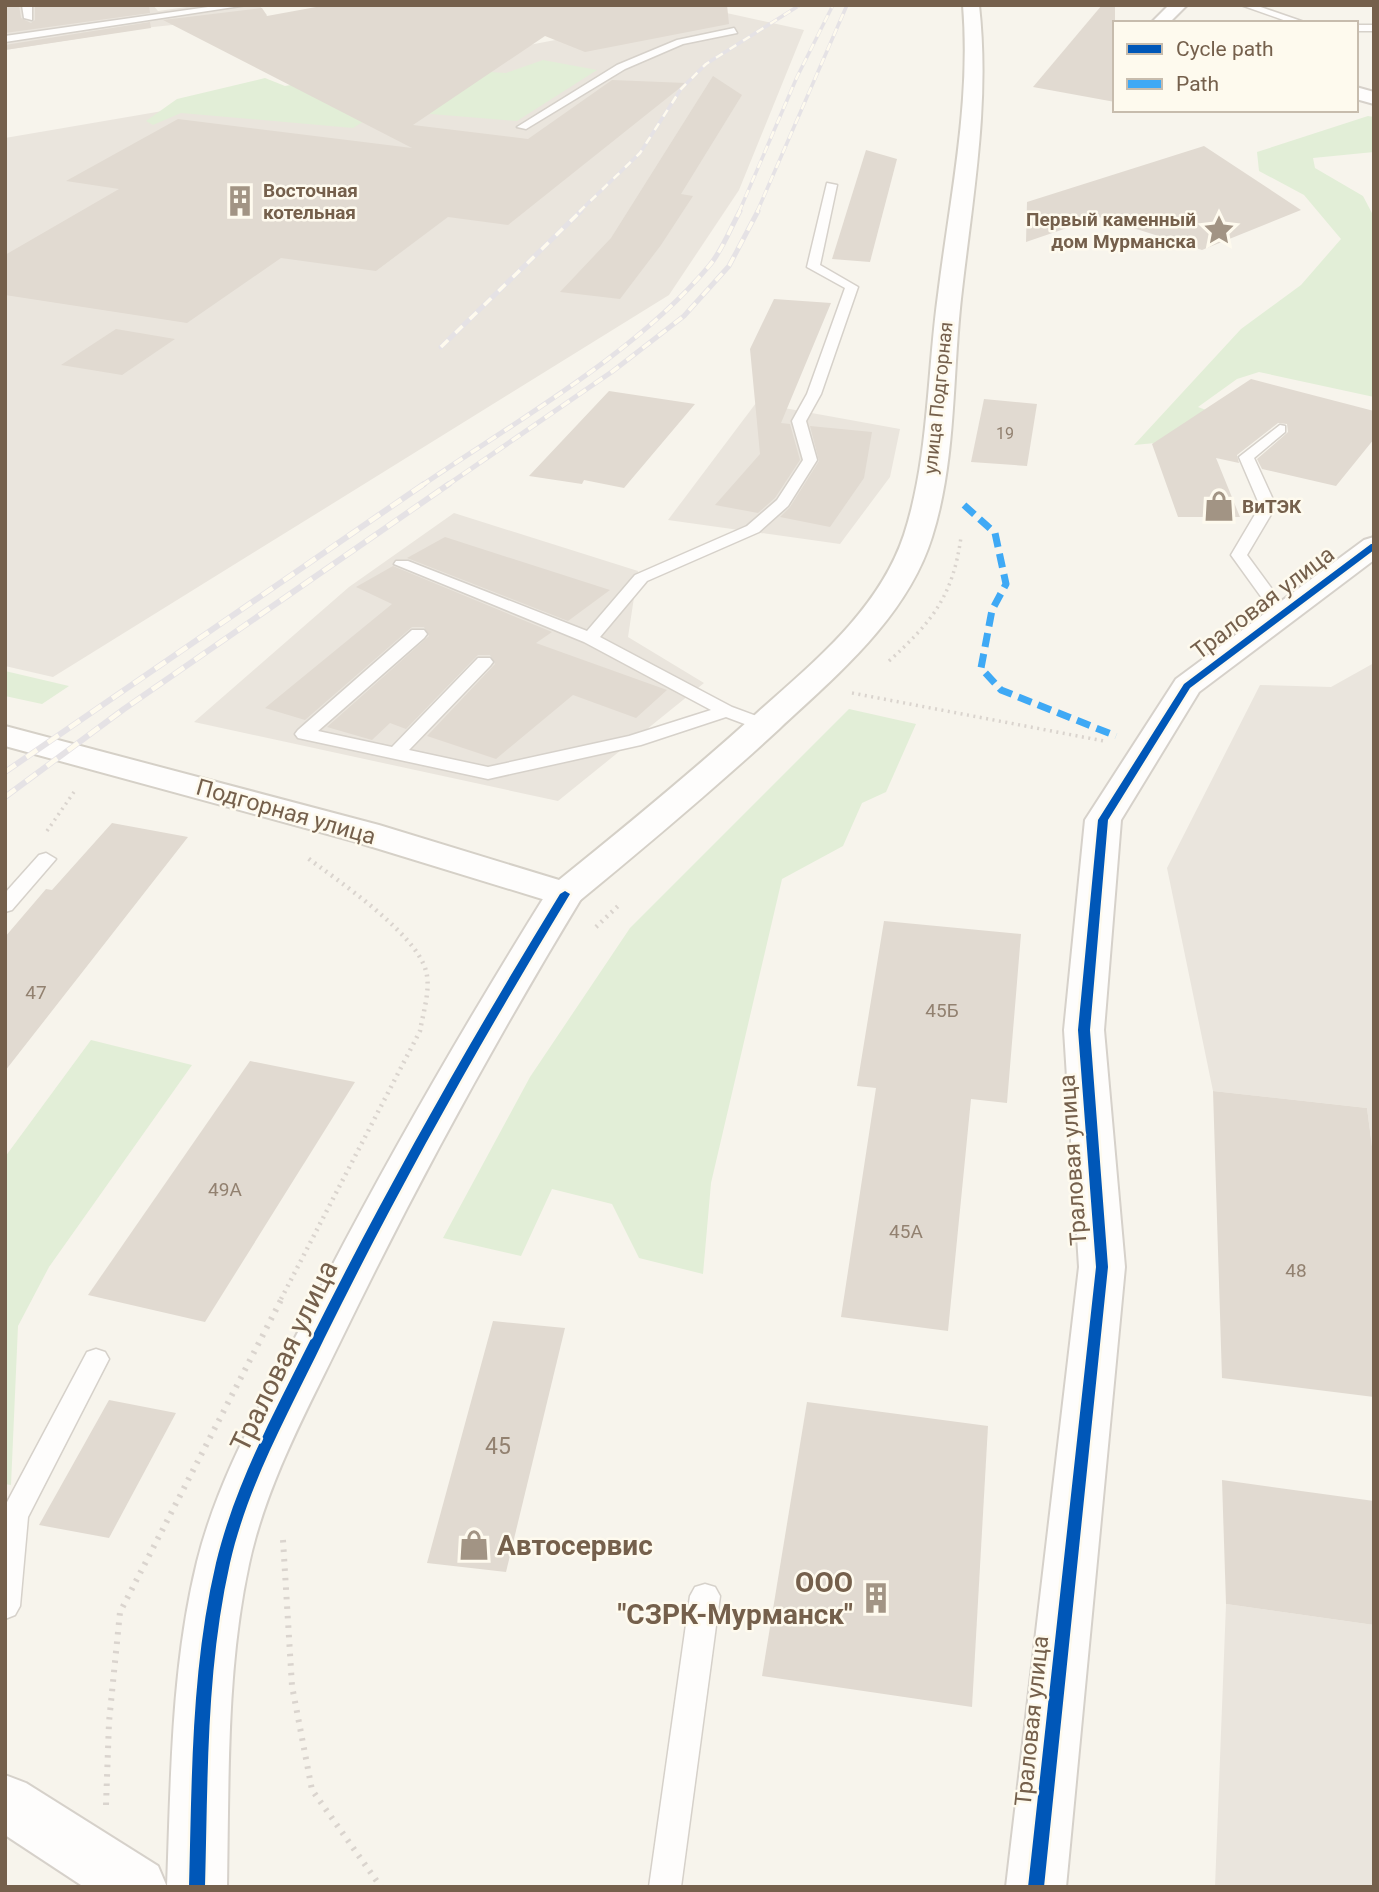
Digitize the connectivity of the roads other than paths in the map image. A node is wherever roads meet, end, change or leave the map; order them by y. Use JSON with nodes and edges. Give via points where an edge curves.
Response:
{"nodes":[{"id":1,"x":27,"y":5,"type":"edge"},
{"id":2,"x":243,"y":5,"type":"edge"},
{"id":3,"x":971,"y":5,"type":"edge"},
{"id":4,"x":1179,"y":5,"type":"edge"},
{"id":5,"x":1245,"y":5,"type":"edge"},
{"id":6,"x":29,"y":18,"type":"dead end"},
{"id":7,"x":1161,"y":21,"type":"edge"},
{"id":8,"x":1296,"y":21,"type":"edge"},
{"id":9,"x":734,"y":31,"type":"dead end"},
{"id":10,"x":5,"y":38,"type":"edge"},
{"id":11,"x":522,"y":127,"type":"dead end"},
{"id":12,"x":831,"y":186,"type":"dead end"},
{"id":13,"x":1280,"y":429,"type":"dead end"},
{"id":14,"x":1374,"y":546,"type":"edge"},
{"id":15,"x":402,"y":564,"type":"dead end"},
{"id":16,"x":1283,"y":615,"type":"junction"},
{"id":17,"x":418,"y":634,"type":"dead end"},
{"id":18,"x":590,"y":638,"type":"junction"},
{"id":19,"x":484,"y":662,"type":"dead end"},
{"id":20,"x":726,"y":711,"type":"junction"},
{"id":21,"x":764,"y":725,"type":"junction"},
{"id":22,"x":5,"y":736,"type":"edge"},
{"id":23,"x":396,"y":753,"type":"junction"},
{"id":24,"x":46,"y":859,"type":"dead end"},
{"id":25,"x":5,"y":906,"type":"edge"},
{"id":26,"x":580,"y":911,"type":"junction"},
{"id":27,"x":96,"y":1359,"type":"dead end"},
{"id":28,"x":10,"y":1515,"type":"edge"},
{"id":29,"x":705,"y":1596,"type":"dead end"},
{"id":30,"x":5,"y":1606,"type":"edge"},
{"id":31,"x":5,"y":1802,"type":"edge"},
{"id":32,"x":120,"y":1875,"type":"edge"},
{"id":33,"x":197,"y":1887,"type":"edge"},
{"id":34,"x":665,"y":1887,"type":"edge"},
{"id":35,"x":1036,"y":1887,"type":"edge"}],
"edges":[{"from":1,"to":6,"type":"lane"},
{"from":2,"to":10,"type":"lane","via":[[123,16]]},
{"from":3,"to":21,"type":"main road","name":"улица Подгорная","via":[[971,133],[944,334],[933,465],[918,537],[864,631]]},
{"from":4,"to":7,"type":"main road"},
{"from":5,"to":8,"type":"lane"},
{"from":9,"to":11,"type":"lane","via":[[680,42],[621,67]]},
{"from":12,"to":18,"type":"lane","via":[[813,267],[852,287],[814,394],[799,421],[810,460],[783,503],[753,529],[641,578]]},
{"from":13,"to":16,"type":"lane","via":[[1246,457],[1268,506],[1239,555]]},
{"from":14,"to":16,"type":"main road","name":"Траловая улица"},
{"from":15,"to":18,"type":"lane"},
{"from":16,"to":35,"type":"main road","name":"Траловая улица","via":[[1187,686],[1103,820],[1084,1030],[1102,1266]]},
{"from":17,"to":23,"type":"lane","via":[[304,734]]},
{"from":18,"to":20,"type":"lane"},
{"from":19,"to":23,"type":"lane"},
{"from":20,"to":21,"type":"lane"},
{"from":20,"to":23,"type":"lane","via":[[634,741],[488,772]]},
{"from":21,"to":26,"type":"main road","name":"улица Подгорная","via":[[702,782]]},
{"from":22,"to":26,"type":"main road","name":"Подгорная улица","via":[[366,834]]},
{"from":24,"to":25,"type":"lane"},
{"from":26,"to":33,"type":"main road","name":"Траловая улица","via":[[448,1088],[344,1285],[246,1488],[223,1563],[209,1642]]},
{"from":27,"to":28,"type":"lane"},
{"from":28,"to":30,"type":"lane"},
{"from":29,"to":34,"type":"lane"},
{"from":31,"to":32,"type":"main road"}]}
